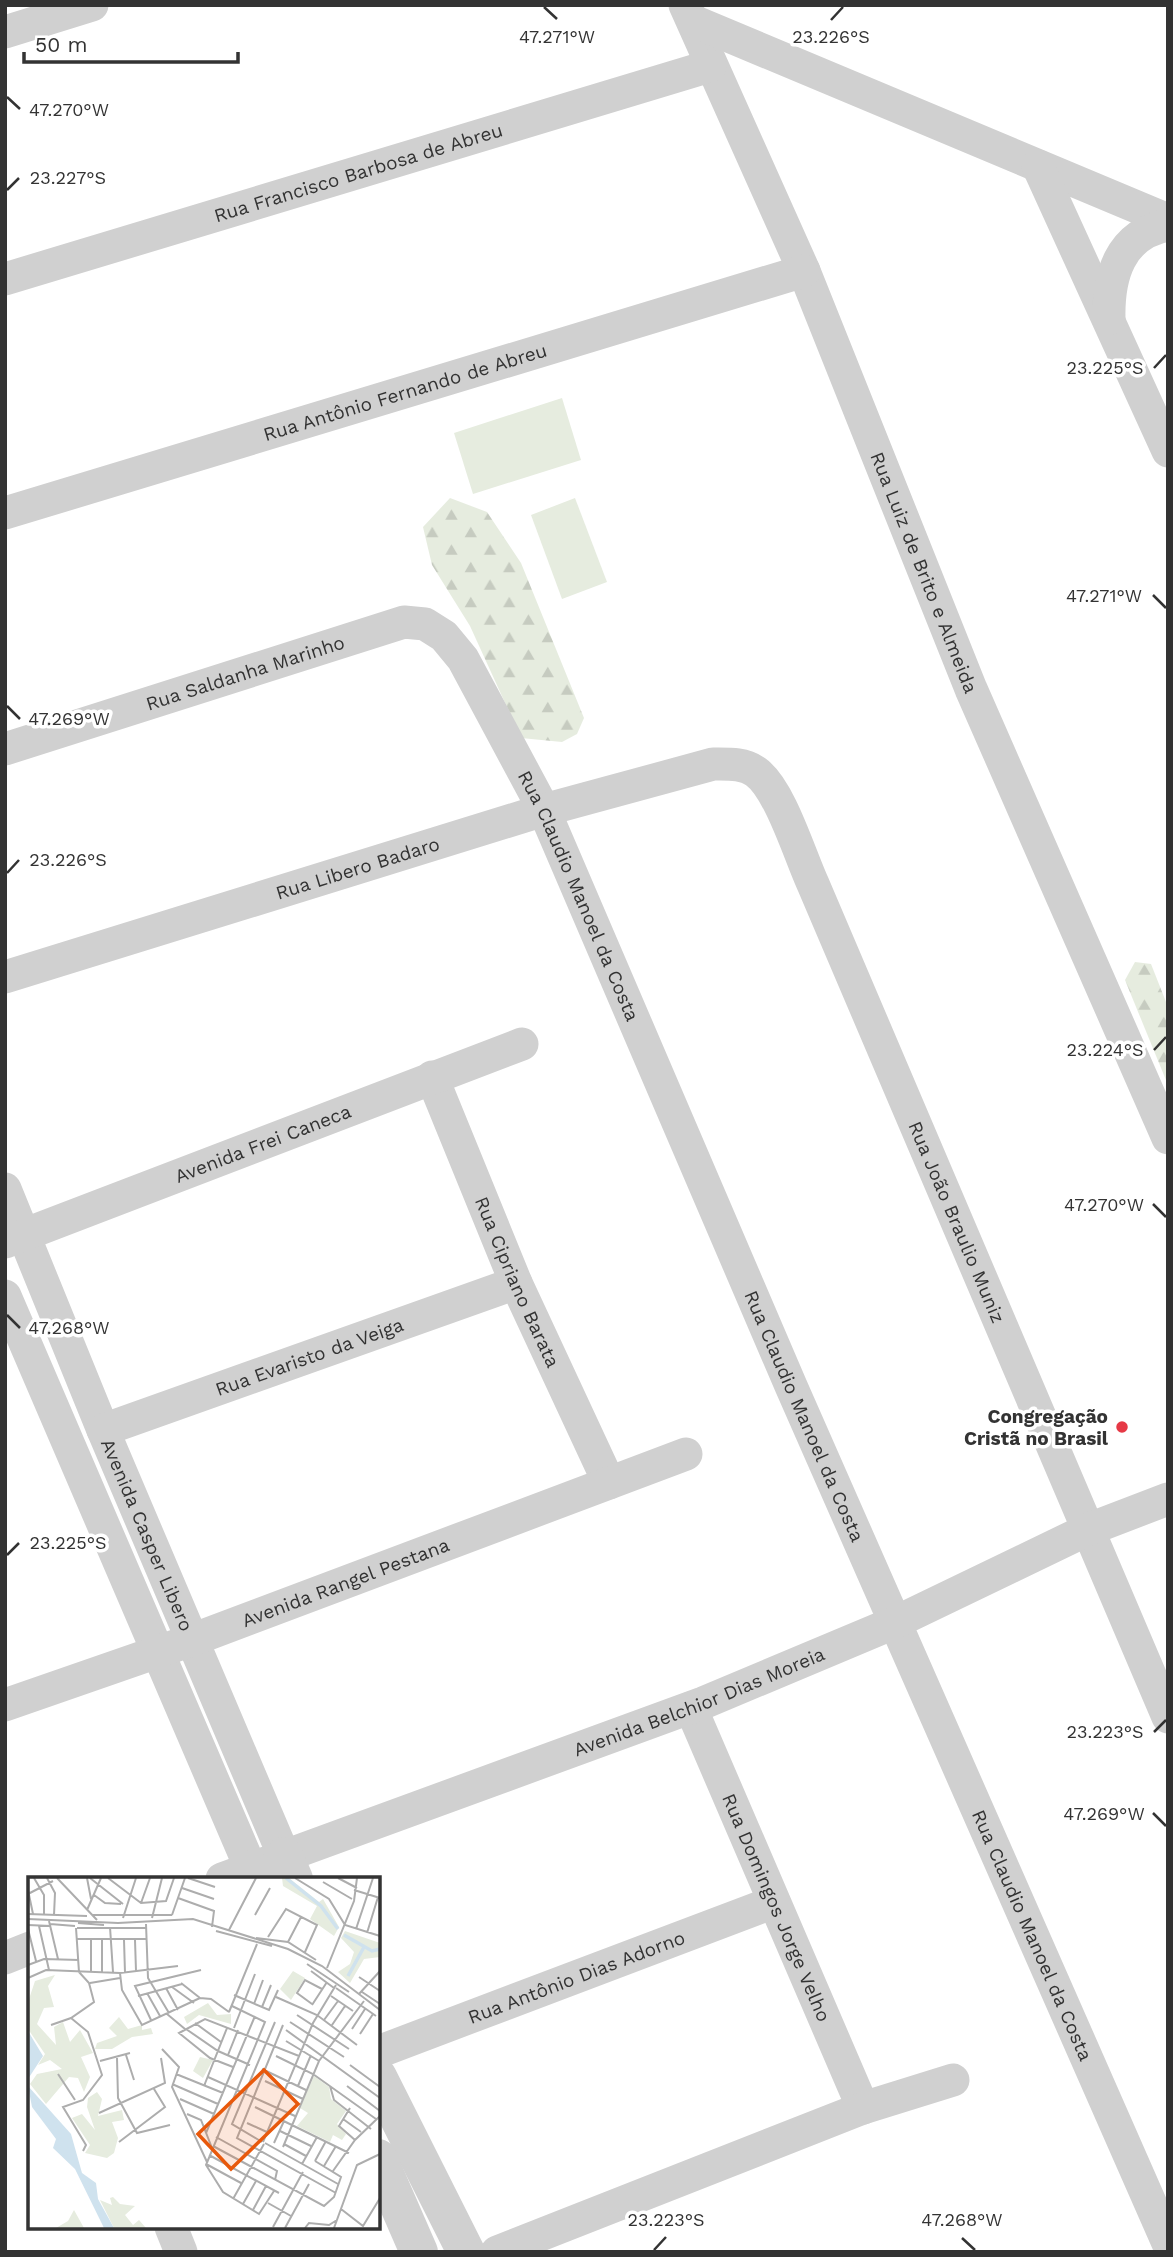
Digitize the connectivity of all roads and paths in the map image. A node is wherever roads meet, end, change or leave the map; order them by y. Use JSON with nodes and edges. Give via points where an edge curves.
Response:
{"nodes":[{"id":1,"x":92,"y":5,"type":"edge"},
{"id":2,"x":689,"y":13,"type":"edge"},
{"id":3,"x":5,"y":32,"type":"edge"},
{"id":4,"x":710,"y":65,"type":"junction"},
{"id":5,"x":1038,"y":166,"type":"junction"},
{"id":6,"x":1168,"y":223,"type":"edge"},
{"id":7,"x":804,"y":271,"type":"junction"},
{"id":8,"x":5,"y":279,"type":"edge"},
{"id":9,"x":1109,"y":322,"type":"junction"},
{"id":10,"x":1168,"y":451,"type":"edge"},
{"id":11,"x":5,"y":513,"type":"edge"},
{"id":12,"x":404,"y":622,"type":"joint"},
{"id":13,"x":5,"y":749,"type":"edge"},
{"id":14,"x":713,"y":764,"type":"joint"},
{"id":15,"x":544,"y":810,"type":"junction"},
{"id":16,"x":5,"y":977,"type":"edge"},
{"id":17,"x":522,"y":1044,"type":"dead end"},
{"id":18,"x":432,"y":1077,"type":"junction"},
{"id":19,"x":1168,"y":1138,"type":"edge"},
{"id":20,"x":5,"y":1189,"type":"edge"},
{"id":21,"x":15,"y":1238,"type":"edge"},
{"id":22,"x":516,"y":1283,"type":"junction"},
{"id":23,"x":5,"y":1296,"type":"edge"},
{"id":24,"x":103,"y":1430,"type":"junction"},
{"id":25,"x":686,"y":1454,"type":"dead end"},
{"id":26,"x":609,"y":1483,"type":"junction"},
{"id":27,"x":1168,"y":1499,"type":"edge"},
{"id":28,"x":1087,"y":1530,"type":"junction"},
{"id":29,"x":896,"y":1622,"type":"junction"},
{"id":30,"x":192,"y":1640,"type":"junction"},
{"id":31,"x":160,"y":1651,"type":"junction"},
{"id":32,"x":5,"y":1705,"type":"edge"},
{"id":33,"x":691,"y":1708,"type":"junction"},
{"id":34,"x":1168,"y":1717,"type":"edge"},
{"id":35,"x":262,"y":1872,"type":"edge"},
{"id":36,"x":774,"y":1902,"type":"junction"},
{"id":37,"x":28,"y":1949,"type":"edge"},
{"id":38,"x":5,"y":1958,"type":"edge"},
{"id":39,"x":380,"y":2051,"type":"edge"},
{"id":40,"x":953,"y":2080,"type":"dead end"},
{"id":41,"x":380,"y":2081,"type":"edge"},
{"id":42,"x":863,"y":2108,"type":"junction"},
{"id":43,"x":380,"y":2163,"type":"edge"},
{"id":44,"x":172,"y":2229,"type":"edge"},
{"id":45,"x":1168,"y":2246,"type":"edge"},
{"id":46,"x":181,"y":2252,"type":"edge"},
{"id":47,"x":419,"y":2252,"type":"edge"},
{"id":48,"x":466,"y":2252,"type":"edge"},
{"id":49,"x":497,"y":2252,"type":"edge"},
{"id":50,"x":1160,"y":2252,"type":"edge"}],
"edges":[{"from":1,"to":3,"type":"street"},
{"from":2,"to":4,"type":"street","name":"Rua Luiz de Brito e Almeida"},
{"from":2,"to":5,"type":"street"},
{"from":4,"to":7,"type":"street","name":"Rua Luiz de Brito e Almeida"},
{"from":4,"to":8,"type":"street","name":"Rua Francisco Barbosa de Abreu"},
{"from":5,"to":6,"type":"street"},
{"from":5,"to":9,"type":"street"},
{"from":6,"to":9,"type":"street","via":[[1136,239],[1118,262],[1108,287]]},
{"from":7,"to":11,"type":"street","name":"Rua Antônio Fernando de Abreu"},
{"from":7,"to":19,"type":"street","name":"Rua Luiz de Brito e Almeida","via":[[971,689]]},
{"from":9,"to":10,"type":"street"},
{"from":12,"to":13,"type":"street","name":"Rua Saldanha Marinho"},
{"from":12,"to":15,"type":"street","name":"Rua Claudio Manoel da Costa","via":[[425,624],[444,636],[463,659]]},
{"from":14,"to":15,"type":"street","name":"Rua Libero Badaro"},
{"from":14,"to":28,"type":"street","name":"Rua João Braulio Muniz","via":[[739,765],[757,772],[773,793]]},
{"from":15,"to":16,"type":"street","name":"Rua Libero Badaro"},
{"from":15,"to":29,"type":"street","name":"Rua Claudio Manoel da Costa"},
{"from":17,"to":18,"type":"street","name":"Avenida Frei Caneca"},
{"from":18,"to":21,"type":"street","name":"Avenida Frei Caneca"},
{"from":18,"to":22,"type":"street","name":"Rua Cipriano Barata"},
{"from":20,"to":21,"type":"street","name":"Avenida Casper Libero"},
{"from":21,"to":24,"type":"street","name":"Avenida Casper Libero"},
{"from":22,"to":24,"type":"street","name":"Rua Evaristo da Veiga"},
{"from":22,"to":26,"type":"street","name":"Rua Cipriano Barata"},
{"from":23,"to":31,"type":"street","name":"Avenida Casper Libero"},
{"from":24,"to":30,"type":"street","name":"Avenida Casper Libero"},
{"from":25,"to":26,"type":"street","name":"Avenida Rangel Pestana"},
{"from":26,"to":30,"type":"street","name":"Avenida Rangel Pestana"},
{"from":27,"to":28,"type":"street","name":"Avenida Belchior Dias Moreia"},
{"from":28,"to":29,"type":"street","name":"Avenida Belchior Dias Moreia"},
{"from":28,"to":34,"type":"street","name":"Rua João Braulio Muniz"},
{"from":29,"to":33,"type":"street","name":"Avenida Belchior Dias Moreia"},
{"from":29,"to":45,"type":"street","name":"Rua Claudio Manoel da Costa"},
{"from":30,"to":31,"type":"street","name":"Avenida Rangel Pestana"},
{"from":30,"to":35,"type":"street","name":"Avenida Casper Libero"},
{"from":31,"to":32,"type":"street","name":"Avenida Rangel Pestana"},
{"from":31,"to":35,"type":"street","name":"Avenida Casper Libero"},
{"from":33,"to":35,"type":"street","name":"Avenida Belchior Dias Moreia"},
{"from":33,"to":36,"type":"street","name":"Rua Domingos Jorge Velho"},
{"from":36,"to":39,"type":"street","name":"Rua Antônio Dias Adorno"},
{"from":36,"to":42,"type":"street","name":"Rua Domingos Jorge Velho"},
{"from":37,"to":38,"type":"street"},
{"from":40,"to":42,"type":"street"},
{"from":41,"to":48,"type":"street"},
{"from":42,"to":49,"type":"street"},
{"from":43,"to":47,"type":"street"},
{"from":44,"to":46,"type":"street"},
{"from":45,"to":50,"type":"street"}]}
